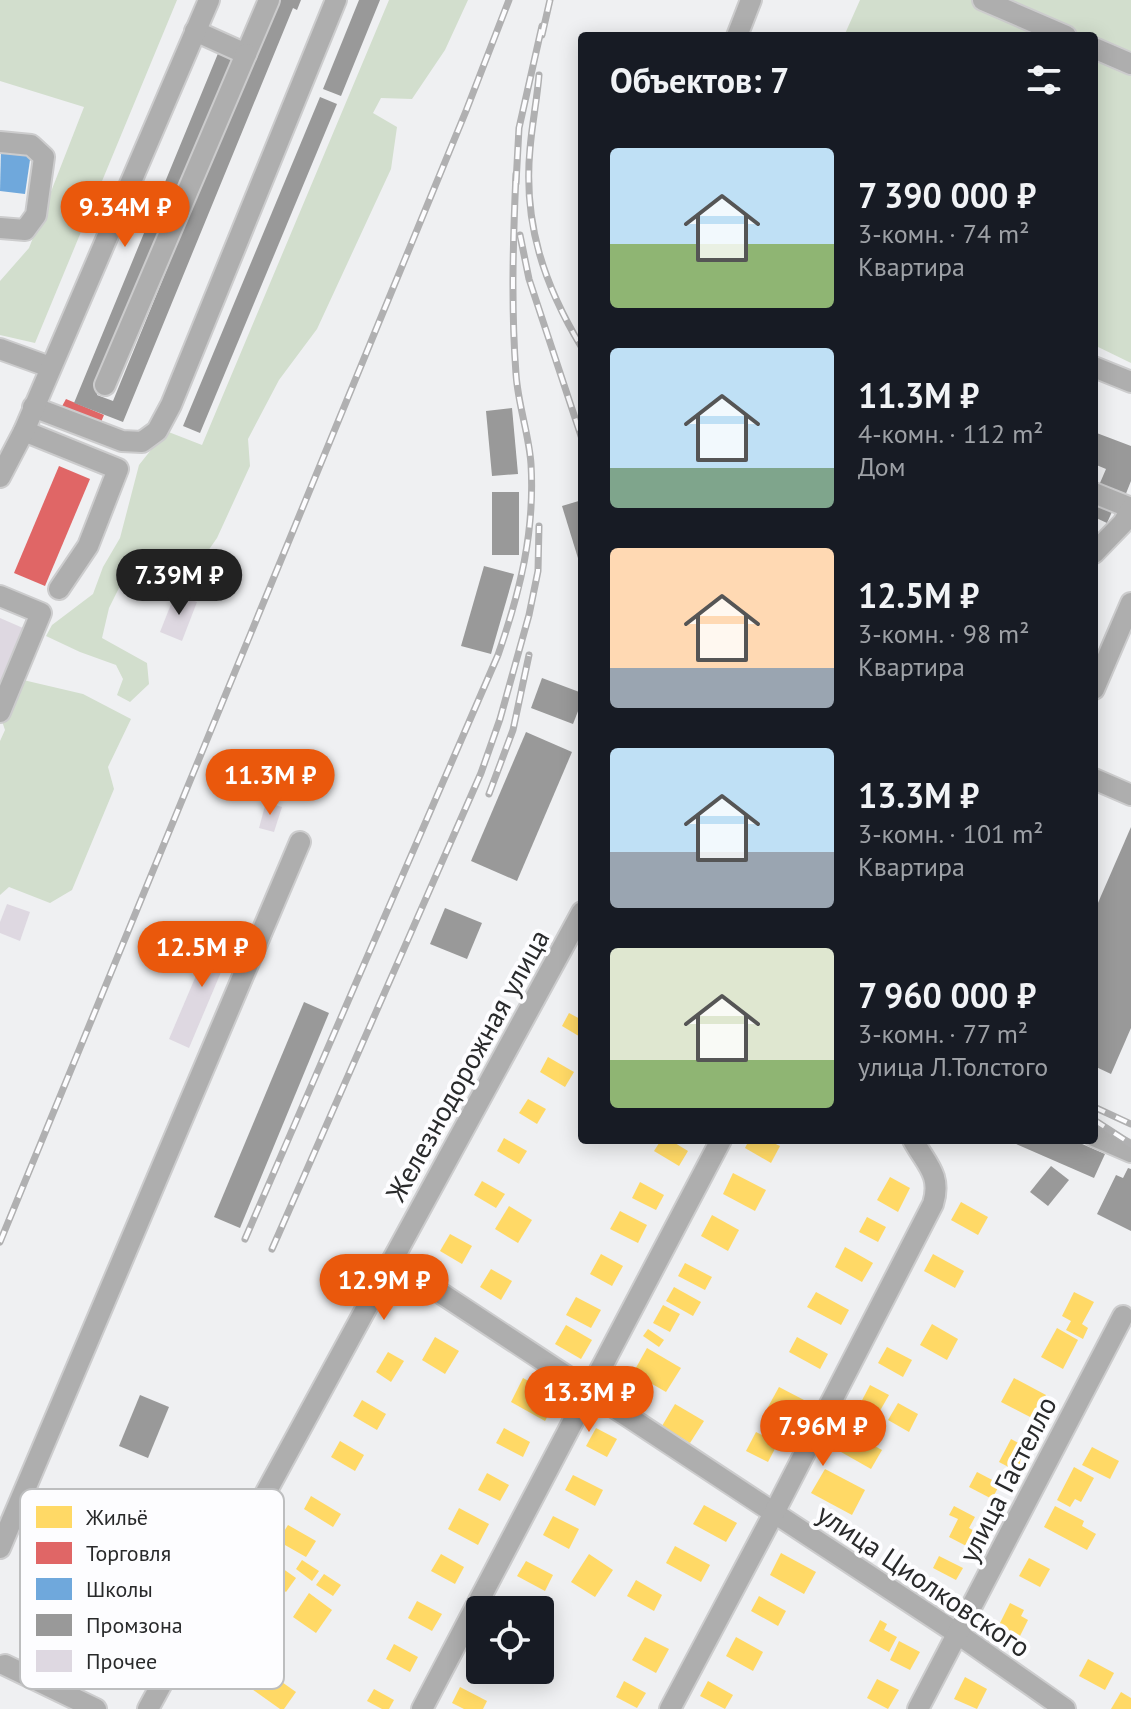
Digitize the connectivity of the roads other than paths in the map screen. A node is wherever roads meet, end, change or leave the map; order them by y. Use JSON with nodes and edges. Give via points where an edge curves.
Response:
{"nodes":[{"id":1,"x":209,"y":0,"type":"edge"},
{"id":2,"x":269,"y":0,"type":"edge"},
{"id":3,"x":336,"y":0,"type":"edge"},
{"id":4,"x":751,"y":0,"type":"edge"},
{"id":5,"x":983,"y":0,"type":"edge"},
{"id":6,"x":195,"y":31,"type":"junction"},
{"id":7,"x":739,"y":32,"type":"edge"},
{"id":8,"x":1057,"y":32,"type":"edge"},
{"id":9,"x":1098,"y":50,"type":"edge"},
{"id":10,"x":246,"y":54,"type":"junction"},
{"id":11,"x":1131,"y":64,"type":"edge"},
{"id":12,"x":0,"y":142,"type":"edge"},
{"id":13,"x":0,"y":228,"type":"edge"},
{"id":14,"x":0,"y":349,"type":"edge"},
{"id":15,"x":50,"y":367,"type":"junction"},
{"id":16,"x":1098,"y":369,"type":"edge"},
{"id":17,"x":1131,"y":382,"type":"edge"},
{"id":18,"x":105,"y":385,"type":"dead end"},
{"id":19,"x":33,"y":407,"type":"junction"},
{"id":20,"x":24,"y":431,"type":"junction"},
{"id":21,"x":0,"y":477,"type":"edge"},
{"id":22,"x":1098,"y":495,"type":"edge"},
{"id":23,"x":1131,"y":509,"type":"edge"},
{"id":24,"x":1098,"y":549,"type":"edge"},
{"id":25,"x":59,"y":589,"type":"dead end"},
{"id":26,"x":0,"y":596,"type":"edge"},
{"id":27,"x":1131,"y":603,"type":"edge"},
{"id":28,"x":1098,"y":680,"type":"edge"},
{"id":29,"x":0,"y":712,"type":"edge"},
{"id":30,"x":1098,"y":781,"type":"edge"},
{"id":31,"x":1131,"y":795,"type":"edge"},
{"id":32,"x":300,"y":842,"type":"dead end"},
{"id":33,"x":578,"y":919,"type":"edge"},
{"id":34,"x":1098,"y":1138,"type":"edge"},
{"id":35,"x":719,"y":1144,"type":"edge"},
{"id":36,"x":915,"y":1144,"type":"edge"},
{"id":37,"x":1131,"y":1152,"type":"edge"},
{"id":38,"x":392,"y":1261,"type":"junction"},
{"id":39,"x":1123,"y":1316,"type":"dead end"},
{"id":40,"x":588,"y":1390,"type":"junction"},
{"id":41,"x":25,"y":1489,"type":"edge"},
{"id":42,"x":268,"y":1489,"type":"edge"},
{"id":43,"x":20,"y":1501,"type":"edge"},
{"id":44,"x":774,"y":1513,"type":"junction"},
{"id":45,"x":0,"y":1548,"type":"edge"},
{"id":46,"x":958,"y":1634,"type":"junction"},
{"id":47,"x":53,"y":1689,"type":"edge"},
{"id":48,"x":159,"y":1689,"type":"edge"},
{"id":49,"x":96,"y":1709,"type":"edge"},
{"id":50,"x":148,"y":1709,"type":"edge"},
{"id":51,"x":422,"y":1709,"type":"edge"},
{"id":52,"x":670,"y":1709,"type":"edge"},
{"id":53,"x":918,"y":1709,"type":"edge"},
{"id":54,"x":1065,"y":1709,"type":"edge"}],
"edges":[{"from":1,"to":6,"type":"street"},
{"from":2,"to":10,"type":"street"},
{"from":3,"to":19,"type":"street","via":[[157,431],[142,442],[122,441]]},
{"from":4,"to":7,"type":"street"},
{"from":5,"to":8,"type":"street"},
{"from":6,"to":10,"type":"street"},
{"from":6,"to":15,"type":"street"},
{"from":9,"to":11,"type":"street"},
{"from":10,"to":18,"type":"street"},
{"from":12,"to":13,"type":"street","via":[[31,145],[44,157],[36,215],[25,230]]},
{"from":14,"to":15,"type":"street"},
{"from":15,"to":19,"type":"street"},
{"from":16,"to":17,"type":"street"},
{"from":19,"to":20,"type":"street"},
{"from":20,"to":21,"type":"street"},
{"from":20,"to":25,"type":"street","via":[[118,469],[88,546]]},
{"from":22,"to":23,"type":"street"},
{"from":23,"to":24,"type":"street"},
{"from":26,"to":29,"type":"street","via":[[41,613]]},
{"from":27,"to":28,"type":"street"},
{"from":30,"to":31,"type":"street"},
{"from":32,"to":41,"type":"street"},
{"from":33,"to":38,"type":"street","name":"Железнодорожная улица"},
{"from":34,"to":37,"type":"street"},
{"from":35,"to":40,"type":"street"},
{"from":36,"to":44,"type":"street","via":[[935,1176],[933,1204]]},
{"from":38,"to":40,"type":"street","name":"улица Циолковского"},
{"from":38,"to":42,"type":"street","name":"Железнодорожная улица"},
{"from":39,"to":46,"type":"street","name":"улица Гастелло"},
{"from":40,"to":44,"type":"street","name":"улица Циолковского"},
{"from":40,"to":51,"type":"street"},
{"from":43,"to":45,"type":"street"},
{"from":44,"to":46,"type":"street","name":"улица Циолковского"},
{"from":44,"to":52,"type":"street"},
{"from":46,"to":53,"type":"street","name":"улица Гастелло"},
{"from":46,"to":54,"type":"street","name":"улица Циолковского"},
{"from":47,"to":49,"type":"street"},
{"from":48,"to":50,"type":"street","name":"Железнодорожная улица"}]}
